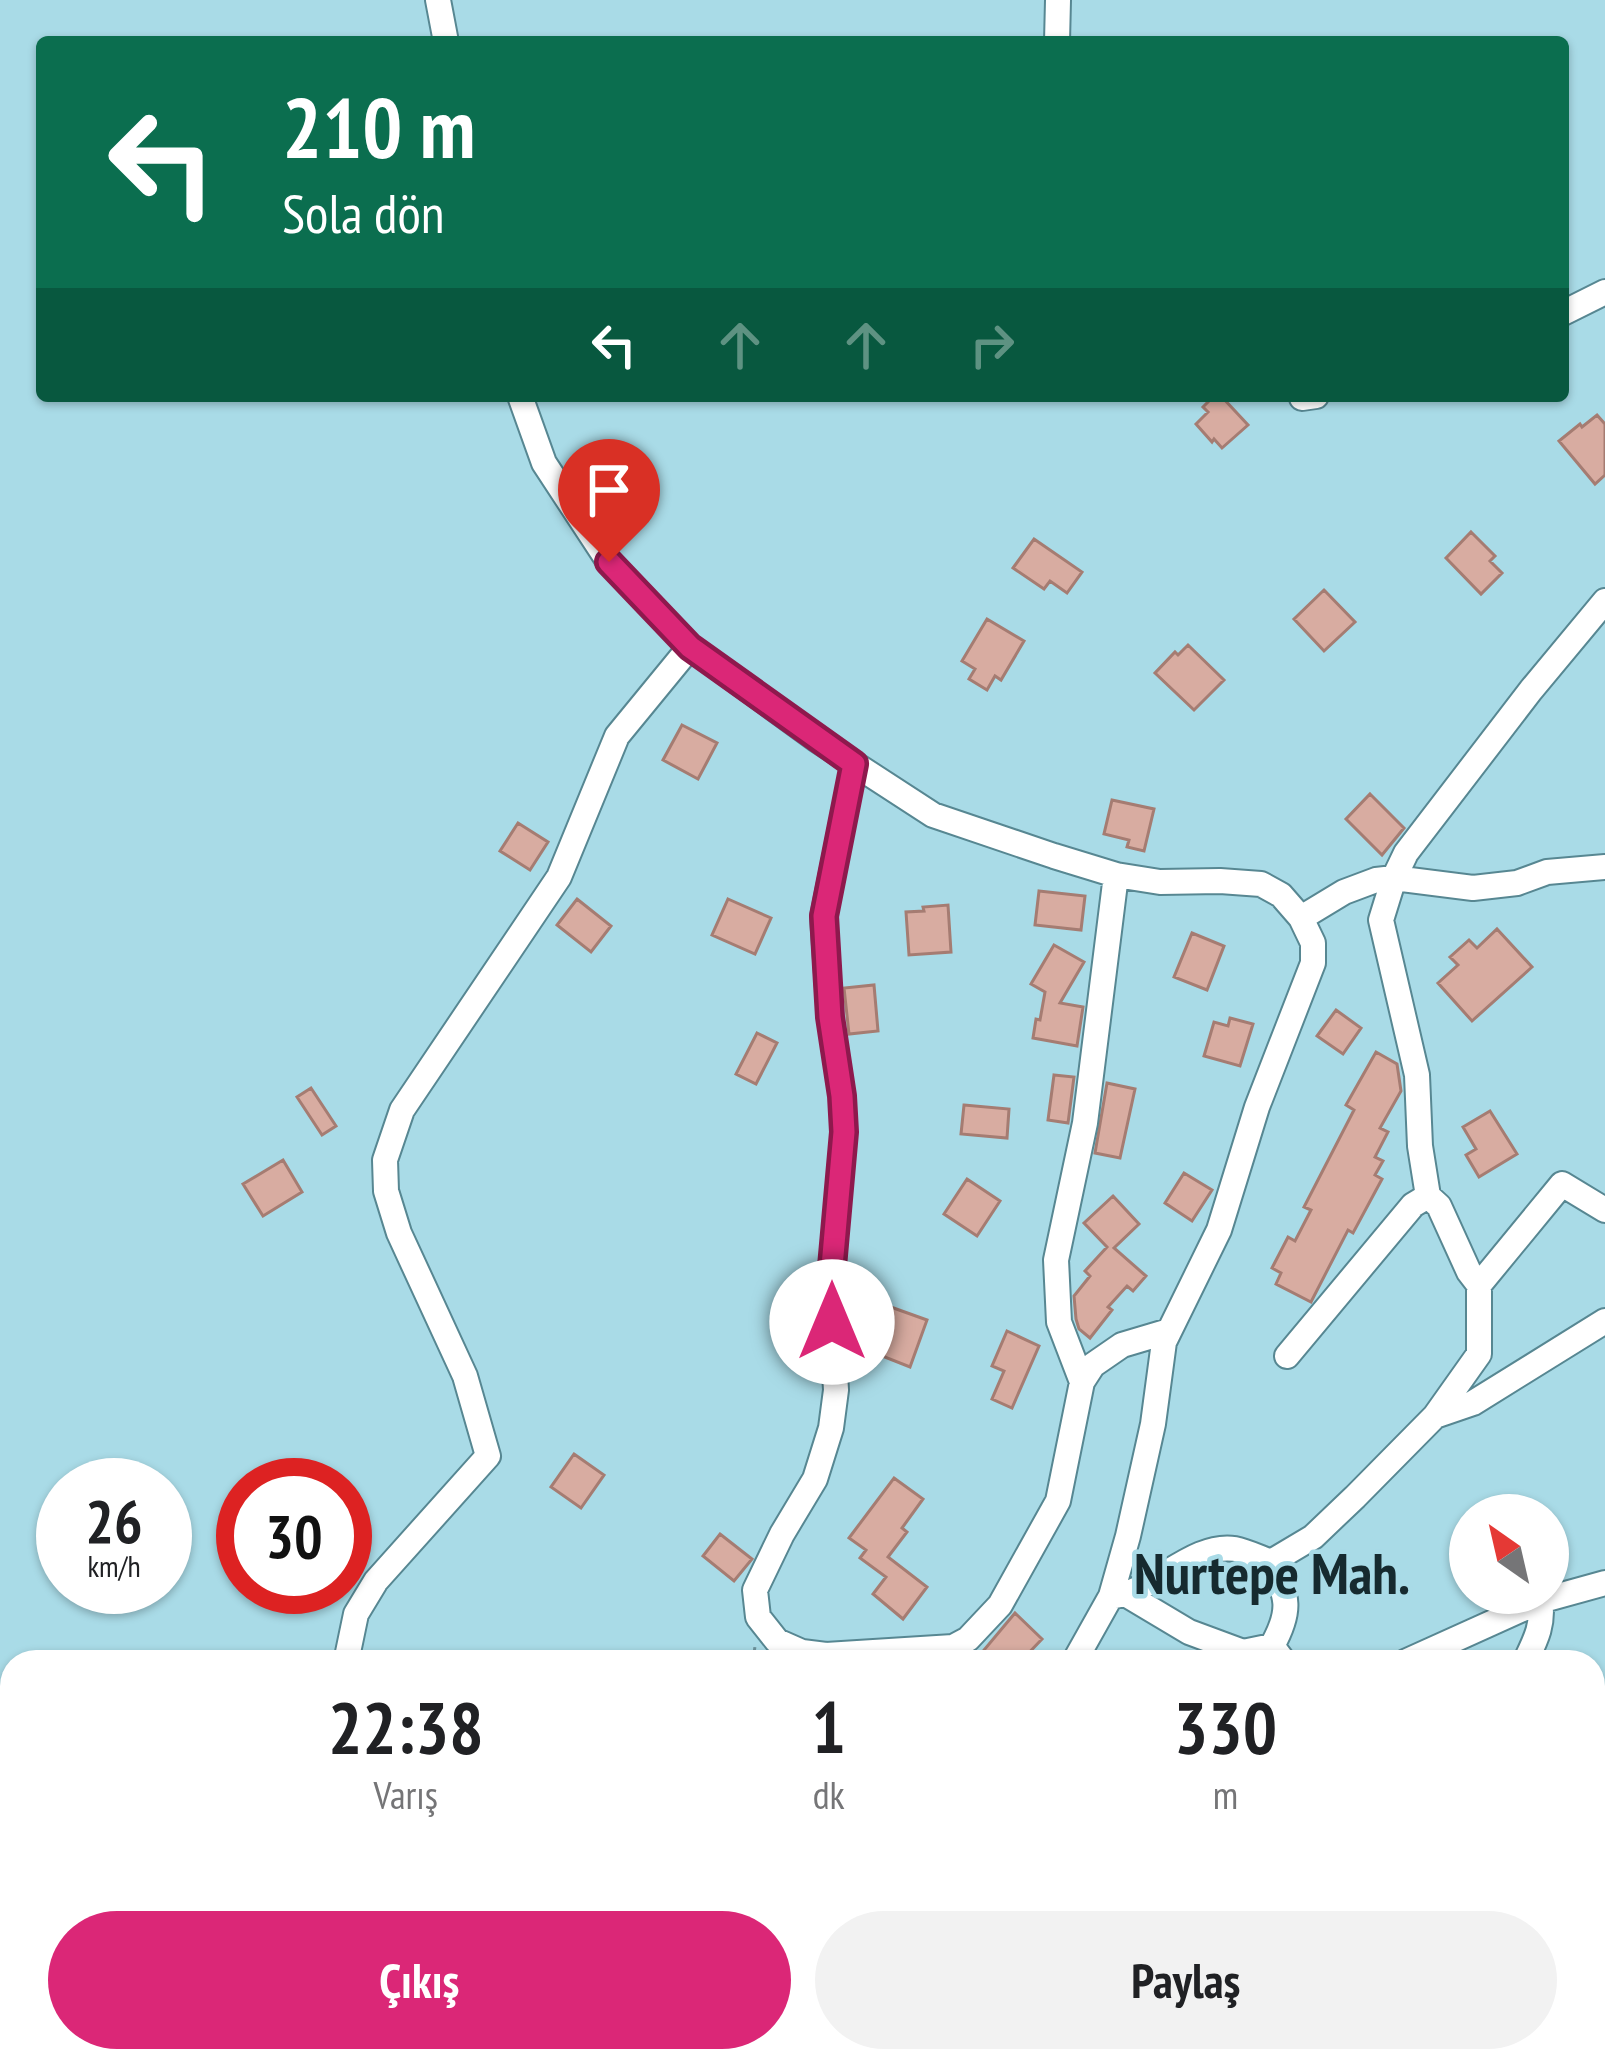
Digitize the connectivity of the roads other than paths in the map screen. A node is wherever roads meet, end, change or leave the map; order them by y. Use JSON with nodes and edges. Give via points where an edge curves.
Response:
{"nodes":[{"id":1,"x":438,"y":0,"type":"edge"},
{"id":2,"x":1058,"y":0,"type":"edge"},
{"id":3,"x":445,"y":36,"type":"edge"},
{"id":4,"x":1057,"y":36,"type":"edge"},
{"id":5,"x":1605,"y":292,"type":"edge"},
{"id":6,"x":1569,"y":310,"type":"edge"},
{"id":7,"x":522,"y":402,"type":"edge"},
{"id":8,"x":1605,"y":601,"type":"edge"},
{"id":9,"x":690,"y":647,"type":"junction"},
{"id":10,"x":854,"y":764,"type":"junction"},
{"id":11,"x":1605,"y":867,"type":"edge"},
{"id":12,"x":1116,"y":875,"type":"junction"},
{"id":13,"x":1394,"y":878,"type":"junction"},
{"id":14,"x":1344,"y":892,"type":"junction"},
{"id":15,"x":1301,"y":918,"type":"junction"},
{"id":16,"x":1381,"y":920,"type":"junction"},
{"id":17,"x":1428,"y":1196,"type":"junction"},
{"id":18,"x":1605,"y":1210,"type":"edge"},
{"id":19,"x":1479,"y":1285,"type":"junction"},
{"id":20,"x":1605,"y":1322,"type":"edge"},
{"id":21,"x":1169,"y":1331,"type":"junction"},
{"id":22,"x":1287,"y":1356,"type":"dead end"},
{"id":23,"x":1082,"y":1382,"type":"junction"},
{"id":24,"x":1435,"y":1416,"type":"junction"},
{"id":25,"x":1271,"y":1562,"type":"junction"},
{"id":26,"x":1605,"y":1583,"type":"edge"},
{"id":27,"x":1569,"y":1593,"type":"edge"},
{"id":28,"x":1119,"y":1595,"type":"junction"},
{"id":29,"x":1511,"y":1614,"type":"edge"},
{"id":30,"x":1542,"y":1614,"type":"edge"},
{"id":31,"x":348,"y":1650,"type":"edge"},
{"id":32,"x":797,"y":1650,"type":"edge"},
{"id":33,"x":905,"y":1650,"type":"edge"},
{"id":34,"x":1082,"y":1650,"type":"edge"},
{"id":35,"x":1238,"y":1650,"type":"edge"},
{"id":36,"x":1279,"y":1650,"type":"edge"},
{"id":37,"x":1432,"y":1650,"type":"edge"},
{"id":38,"x":1531,"y":1650,"type":"edge"}],
"edges":[{"from":1,"to":3,"type":"street"},
{"from":2,"to":4,"type":"street"},
{"from":5,"to":6,"type":"street"},
{"from":7,"to":9,"type":"street","via":[[544,463],[609,562]]},
{"from":8,"to":13,"type":"street","via":[[1426,825]]},
{"from":9,"to":10,"type":"street"},
{"from":9,"to":31,"type":"street","via":[[617,736],[559,877],[402,1110],[385,1160],[386,1191],[465,1376],[488,1456],[376,1580],[356,1614]]},
{"from":10,"to":12,"type":"street","via":[[933,815]]},
{"from":10,"to":32,"type":"street","via":[[824,916],[844,1132],[830,1289],[836,1390],[815,1479],[755,1590],[758,1617],[776,1641]]},
{"from":11,"to":13,"type":"street","via":[[1472,888]]},
{"from":12,"to":15,"type":"street","via":[[1261,884]]},
{"from":12,"to":23,"type":"street","via":[[1085,1123],[1056,1260],[1059,1322]]},
{"from":13,"to":14,"type":"street"},
{"from":13,"to":16,"type":"street"},
{"from":14,"to":15,"type":"street"},
{"from":14,"to":16,"type":"street"},
{"from":15,"to":21,"type":"street","via":[[1312,963],[1219,1230]]},
{"from":16,"to":17,"type":"street","via":[[1417,1075]]},
{"from":17,"to":19,"type":"street"},
{"from":17,"to":22,"type":"street"},
{"from":18,"to":19,"type":"street","via":[[1562,1184]]},
{"from":19,"to":24,"type":"street","via":[[1479,1354]]},
{"from":20,"to":24,"type":"street","via":[[1473,1403]]},
{"from":21,"to":23,"type":"street","via":[[1122,1345]]},
{"from":21,"to":28,"type":"street"},
{"from":23,"to":33,"type":"street","via":[[1058,1502],[1000,1605],[953,1647]]},
{"from":24,"to":25,"type":"street","via":[[1313,1537]]},
{"from":25,"to":28,"type":"street","via":[[1232,1548],[1209,1552]]},
{"from":25,"to":36,"type":"street","via":[[1287,1595]]},
{"from":26,"to":27,"type":"street"},
{"from":28,"to":34,"type":"street"},
{"from":28,"to":35,"type":"street"},
{"from":29,"to":37,"type":"street"},
{"from":30,"to":38,"type":"street"}]}
